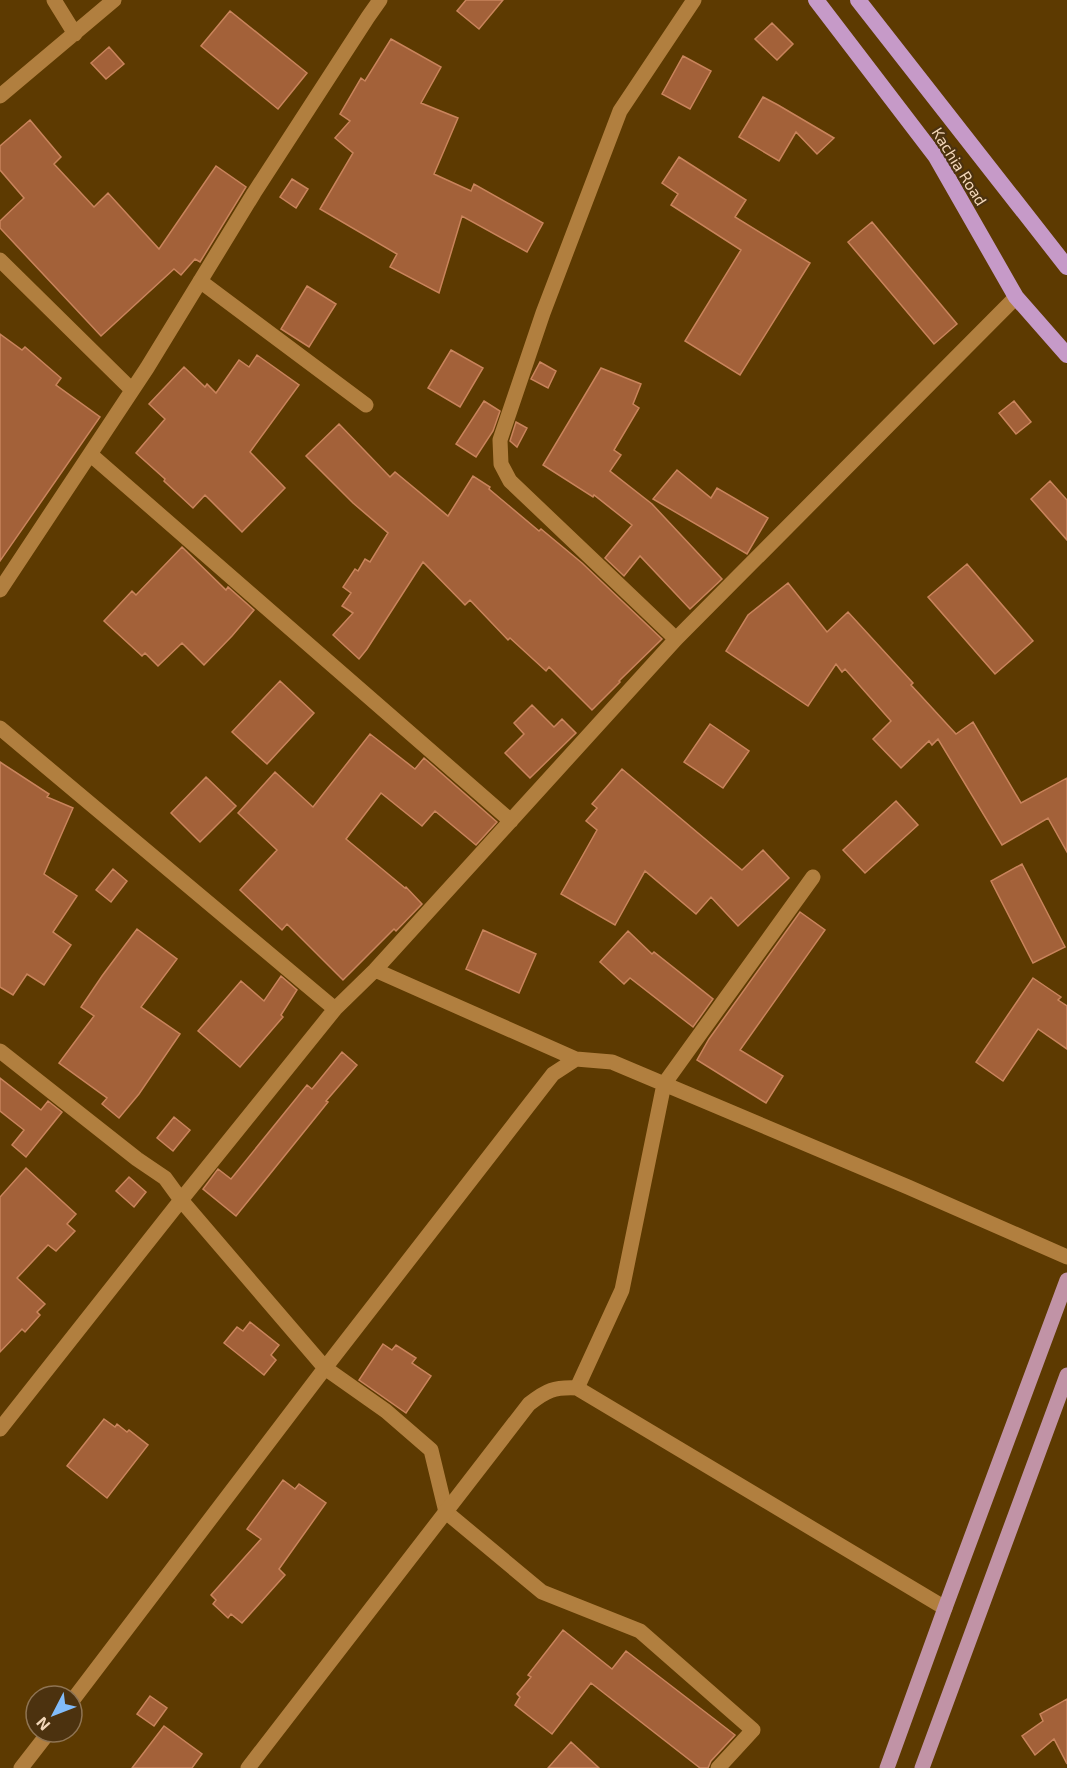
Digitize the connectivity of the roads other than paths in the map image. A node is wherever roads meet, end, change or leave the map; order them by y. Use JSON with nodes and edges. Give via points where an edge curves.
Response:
{"nodes":[{"id":1,"x":54,"y":0,"type":"edge"},
{"id":2,"x":114,"y":0,"type":"edge"},
{"id":3,"x":380,"y":0,"type":"edge"},
{"id":4,"x":694,"y":0,"type":"edge"},
{"id":5,"x":816,"y":0,"type":"edge"},
{"id":6,"x":858,"y":0,"type":"edge"},
{"id":7,"x":75,"y":34,"type":"junction"},
{"id":8,"x":0,"y":96,"type":"edge"},
{"id":9,"x":0,"y":260,"type":"edge"},
{"id":10,"x":1067,"y":267,"type":"edge"},
{"id":11,"x":200,"y":281,"type":"junction"},
{"id":12,"x":1017,"y":297,"type":"junction"},
{"id":13,"x":1067,"y":355,"type":"edge"},
{"id":14,"x":132,"y":390,"type":"junction"},
{"id":15,"x":366,"y":405,"type":"dead end"},
{"id":16,"x":90,"y":453,"type":"junction"},
{"id":17,"x":0,"y":590,"type":"edge"},
{"id":18,"x":676,"y":639,"type":"junction"},
{"id":19,"x":0,"y":728,"type":"edge"},
{"id":20,"x":511,"y":821,"type":"junction"},
{"id":21,"x":813,"y":877,"type":"dead end"},
{"id":22,"x":375,"y":970,"type":"junction"},
{"id":23,"x":335,"y":1009,"type":"junction"},
{"id":24,"x":0,"y":1051,"type":"edge"},
{"id":25,"x":576,"y":1059,"type":"junction"},
{"id":26,"x":664,"y":1084,"type":"junction"},
{"id":27,"x":181,"y":1200,"type":"junction"},
{"id":28,"x":1067,"y":1257,"type":"edge"},
{"id":29,"x":1067,"y":1280,"type":"edge"},
{"id":30,"x":325,"y":1368,"type":"junction"},
{"id":31,"x":1067,"y":1375,"type":"edge"},
{"id":32,"x":577,"y":1388,"type":"junction"},
{"id":33,"x":3,"y":1418,"type":"edge"},
{"id":34,"x":446,"y":1512,"type":"junction"},
{"id":35,"x":945,"y":1608,"type":"junction"},
{"id":36,"x":84,"y":1685,"type":"edge"},
{"id":37,"x":40,"y":1744,"type":"edge"},
{"id":38,"x":21,"y":1768,"type":"edge"},
{"id":39,"x":248,"y":1768,"type":"edge"},
{"id":40,"x":718,"y":1768,"type":"edge"},
{"id":41,"x":888,"y":1768,"type":"edge"},
{"id":42,"x":922,"y":1768,"type":"edge"}],
"edges":[{"from":1,"to":7,"type":"street"},
{"from":2,"to":7,"type":"street"},
{"from":3,"to":11,"type":"street"},
{"from":4,"to":18,"type":"street","via":[[620,111],[500,440],[501,464],[510,481]]},
{"from":5,"to":12,"type":"highway","name":"Kachia Road","via":[[936,157]]},
{"from":6,"to":10,"type":"highway","name":"Kachia Road"},
{"from":7,"to":8,"type":"street"},
{"from":9,"to":14,"type":"street"},
{"from":11,"to":14,"type":"street"},
{"from":11,"to":15,"type":"street"},
{"from":12,"to":13,"type":"highway","name":"Kachia Road"},
{"from":12,"to":18,"type":"street"},
{"from":14,"to":16,"type":"street"},
{"from":16,"to":17,"type":"street"},
{"from":16,"to":20,"type":"street"},
{"from":18,"to":20,"type":"street"},
{"from":19,"to":23,"type":"street"},
{"from":20,"to":22,"type":"street"},
{"from":21,"to":26,"type":"street"},
{"from":22,"to":23,"type":"street"},
{"from":22,"to":25,"type":"street"},
{"from":23,"to":27,"type":"street"},
{"from":24,"to":27,"type":"street","via":[[165,1178]]},
{"from":25,"to":26,"type":"street","via":[[612,1062]]},
{"from":25,"to":30,"type":"street","via":[[553,1074]]},
{"from":26,"to":28,"type":"street"},
{"from":26,"to":32,"type":"street","via":[[622,1290]]},
{"from":27,"to":30,"type":"street"},
{"from":27,"to":33,"type":"street"},
{"from":29,"to":35,"type":"main road"},
{"from":30,"to":34,"type":"street","via":[[386,1411],[430,1450]]},
{"from":30,"to":36,"type":"street"},
{"from":31,"to":42,"type":"main road"},
{"from":32,"to":34,"type":"street","via":[[559,1387],[529,1404]]},
{"from":32,"to":35,"type":"street"},
{"from":34,"to":39,"type":"street"},
{"from":34,"to":40,"type":"street","via":[[542,1592],[640,1631],[753,1730]]},
{"from":35,"to":41,"type":"main road"},
{"from":37,"to":38,"type":"street"}]}
